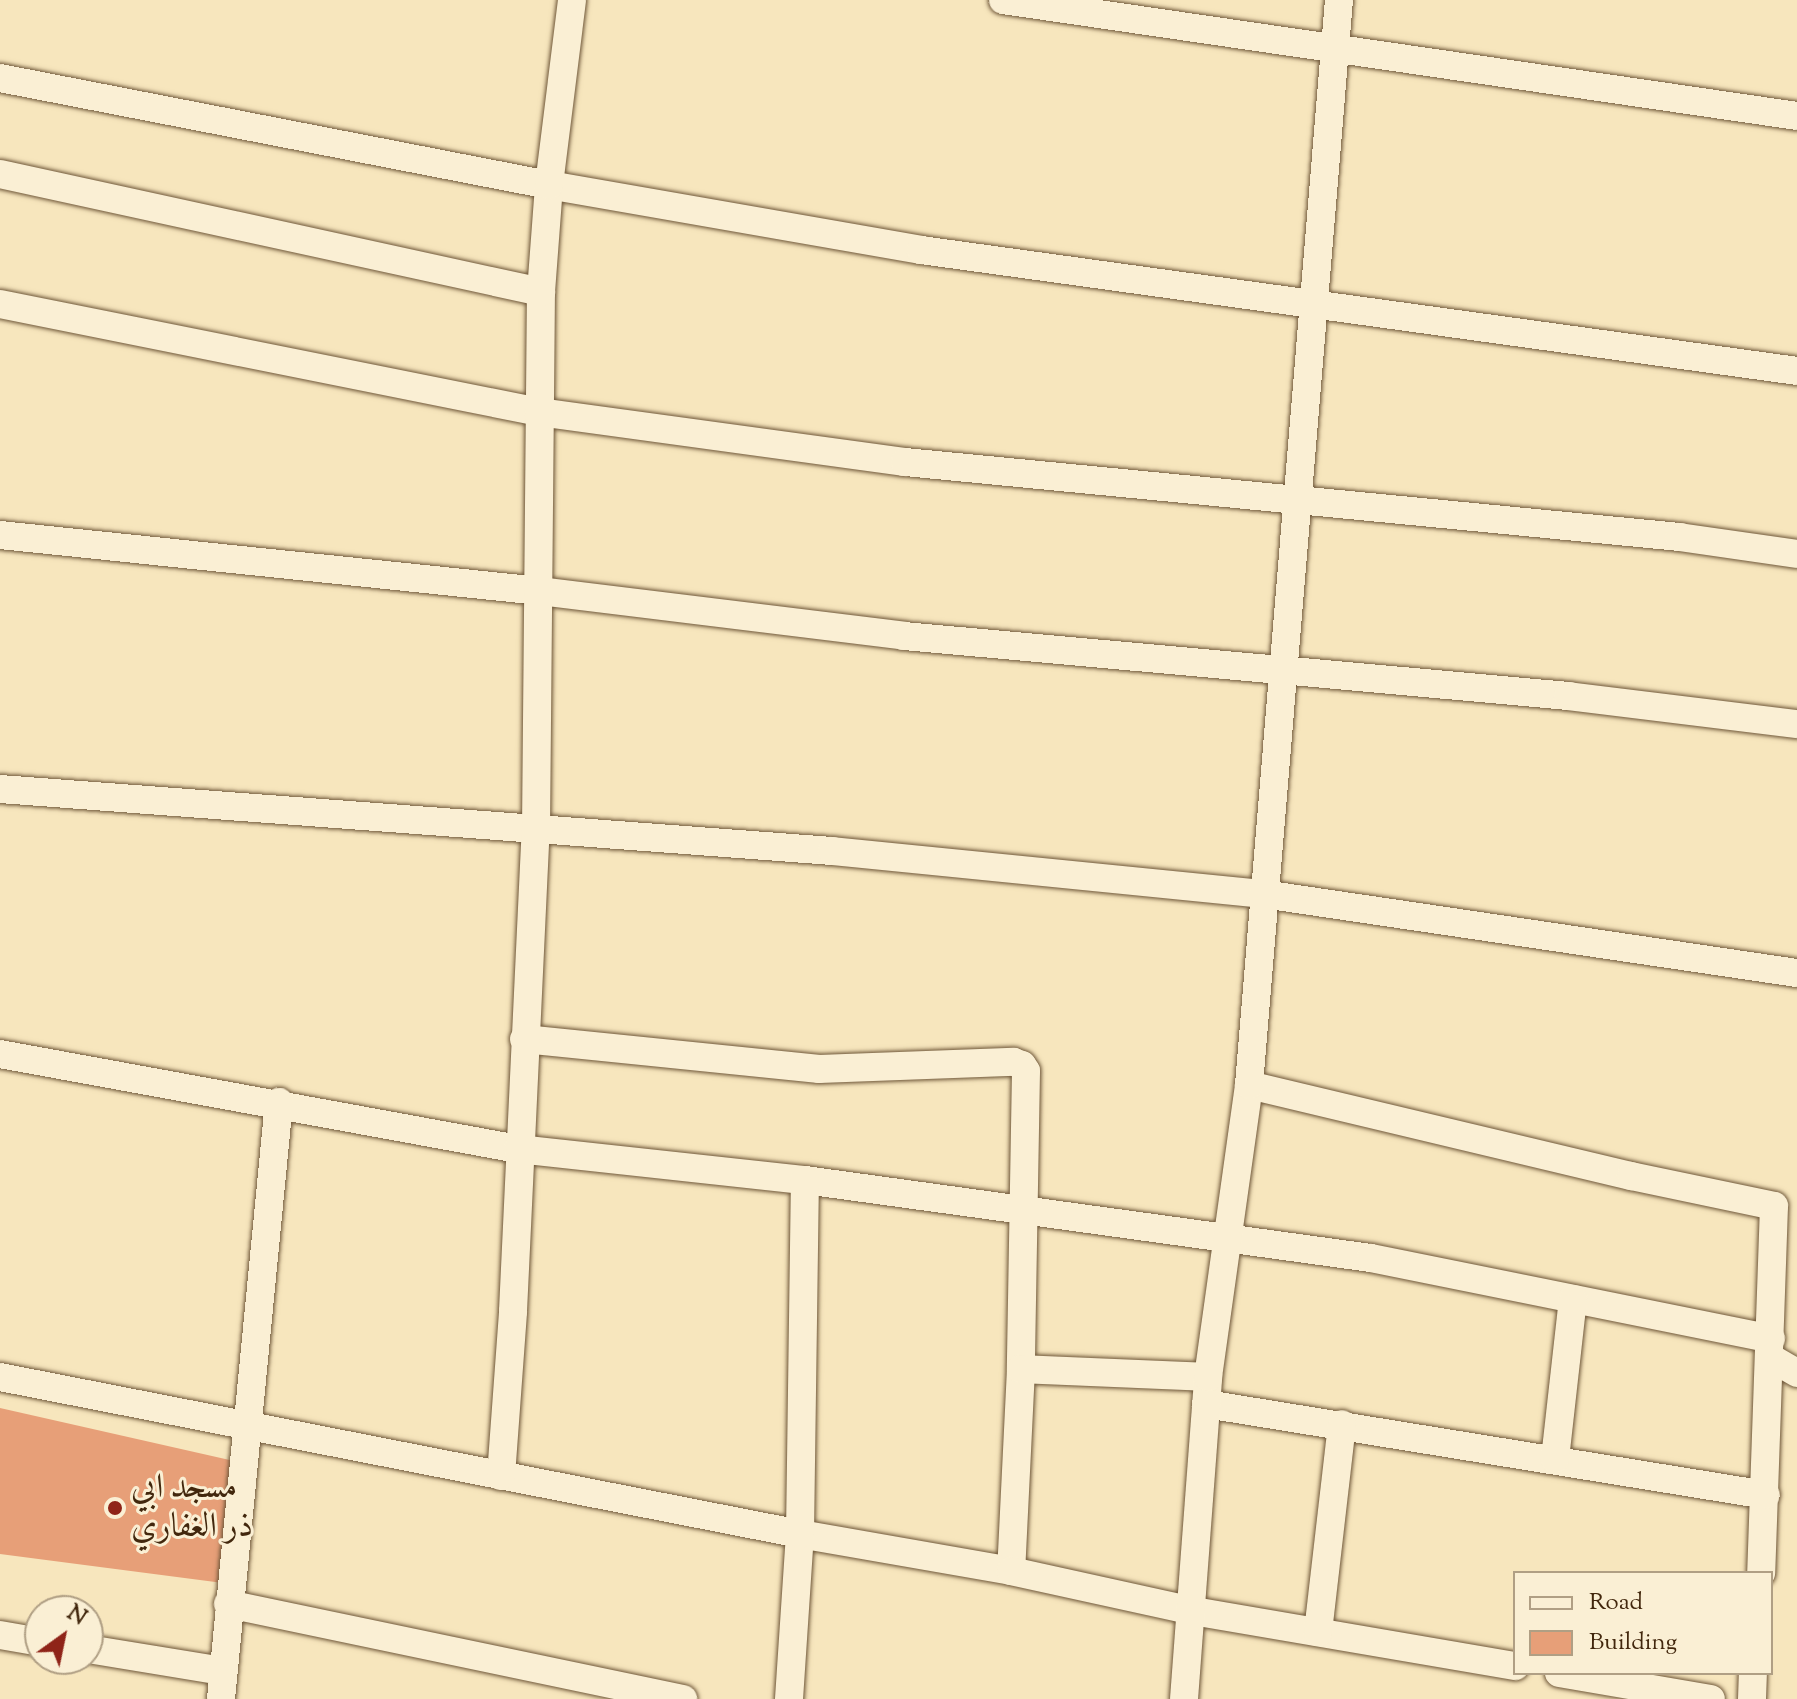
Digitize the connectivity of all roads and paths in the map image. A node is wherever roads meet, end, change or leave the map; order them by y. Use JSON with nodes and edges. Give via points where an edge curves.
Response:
{"nodes":[{"id":1,"x":572,"y":0,"type":"edge"},
{"id":2,"x":1003,"y":0,"type":"edge"},
{"id":3,"x":1339,"y":0,"type":"edge"},
{"id":4,"x":1334,"y":48,"type":"junction"},
{"id":5,"x":0,"y":78,"type":"edge"},
{"id":6,"x":1797,"y":116,"type":"edge"},
{"id":7,"x":0,"y":174,"type":"edge"},
{"id":8,"x":549,"y":185,"type":"junction"},
{"id":9,"x":541,"y":292,"type":"junction"},
{"id":10,"x":0,"y":304,"type":"edge"},
{"id":11,"x":1315,"y":307,"type":"junction"},
{"id":12,"x":1797,"y":371,"type":"edge"},
{"id":13,"x":539,"y":412,"type":"junction"},
{"id":14,"x":1300,"y":502,"type":"junction"},
{"id":15,"x":0,"y":535,"type":"edge"},
{"id":16,"x":1797,"y":554,"type":"edge"},
{"id":17,"x":540,"y":591,"type":"junction"},
{"id":18,"x":1283,"y":670,"type":"junction"},
{"id":19,"x":1797,"y":724,"type":"edge"},
{"id":20,"x":0,"y":789,"type":"edge"},
{"id":21,"x":536,"y":829,"type":"junction"},
{"id":22,"x":1263,"y":894,"type":"junction"},
{"id":23,"x":1797,"y":973,"type":"edge"},
{"id":24,"x":524,"y":1039,"type":"junction"},
{"id":25,"x":0,"y":1054,"type":"edge"},
{"id":26,"x":1249,"y":1085,"type":"junction"},
{"id":27,"x":279,"y":1102,"type":"junction"},
{"id":28,"x":518,"y":1149,"type":"junction"},
{"id":29,"x":805,"y":1180,"type":"junction"},
{"id":30,"x":1786,"y":1208,"type":"edge"},
{"id":31,"x":1024,"y":1211,"type":"junction"},
{"id":32,"x":1229,"y":1239,"type":"junction"},
{"id":33,"x":1573,"y":1299,"type":"junction"},
{"id":34,"x":1771,"y":1349,"type":"junction"},
{"id":35,"x":1021,"y":1369,"type":"junction"},
{"id":36,"x":1797,"y":1373,"type":"edge"},
{"id":37,"x":0,"y":1377,"type":"edge"},
{"id":38,"x":1207,"y":1390,"type":"junction"},
{"id":39,"x":247,"y":1424,"type":"junction"},
{"id":40,"x":1342,"y":1424,"type":"junction"},
{"id":41,"x":1555,"y":1459,"type":"junction"},
{"id":42,"x":501,"y":1476,"type":"junction"},
{"id":43,"x":1766,"y":1495,"type":"junction"},
{"id":44,"x":800,"y":1534,"type":"junction"},
{"id":45,"x":1011,"y":1571,"type":"junction"},
{"id":46,"x":1761,"y":1571,"type":"edge"},
{"id":47,"x":228,"y":1604,"type":"junction"},
{"id":48,"x":1193,"y":1611,"type":"junction"},
{"id":49,"x":1318,"y":1632,"type":"junction"},
{"id":50,"x":0,"y":1635,"type":"edge"},
{"id":51,"x":24,"y":1639,"type":"edge"},
{"id":52,"x":104,"y":1653,"type":"edge"},
{"id":53,"x":1513,"y":1666,"type":"edge"},
{"id":54,"x":1571,"y":1675,"type":"edge"},
{"id":55,"x":1753,"y":1675,"type":"edge"},
{"id":56,"x":222,"y":1685,"type":"edge"},
{"id":57,"x":683,"y":1699,"type":"edge"},
{"id":58,"x":789,"y":1699,"type":"edge"},
{"id":59,"x":1184,"y":1699,"type":"edge"},
{"id":60,"x":1711,"y":1699,"type":"edge"},
{"id":61,"x":1752,"y":1699,"type":"edge"}],
"edges":[{"from":1,"to":8,"type":"street"},
{"from":2,"to":4,"type":"street"},
{"from":3,"to":4,"type":"street"},
{"from":4,"to":6,"type":"street"},
{"from":4,"to":11,"type":"street"},
{"from":5,"to":8,"type":"street"},
{"from":7,"to":9,"type":"street"},
{"from":8,"to":9,"type":"street"},
{"from":8,"to":11,"type":"street","via":[[921,250]]},
{"from":9,"to":13,"type":"street"},
{"from":10,"to":13,"type":"street"},
{"from":11,"to":12,"type":"street"},
{"from":11,"to":14,"type":"street"},
{"from":13,"to":14,"type":"street","via":[[905,462]]},
{"from":13,"to":17,"type":"street"},
{"from":14,"to":16,"type":"street","via":[[1679,537]]},
{"from":14,"to":18,"type":"street"},
{"from":15,"to":17,"type":"street"},
{"from":17,"to":18,"type":"street","via":[[904,636]]},
{"from":17,"to":21,"type":"street"},
{"from":18,"to":19,"type":"street"},
{"from":18,"to":22,"type":"street"},
{"from":20,"to":21,"type":"street"},
{"from":21,"to":22,"type":"street","via":[[832,851]]},
{"from":21,"to":24,"type":"street"},
{"from":22,"to":23,"type":"street"},
{"from":22,"to":26,"type":"street"},
{"from":24,"to":28,"type":"street"},
{"from":24,"to":31,"type":"street","via":[[819,1069],[1014,1062],[1026,1071]]},
{"from":25,"to":27,"type":"street"},
{"from":26,"to":30,"type":"street"},
{"from":26,"to":32,"type":"street"},
{"from":27,"to":28,"type":"street"},
{"from":27,"to":39,"type":"street"},
{"from":28,"to":29,"type":"street"},
{"from":28,"to":42,"type":"street"},
{"from":29,"to":31,"type":"street"},
{"from":29,"to":44,"type":"street"},
{"from":30,"to":34,"type":"street"},
{"from":31,"to":32,"type":"street"},
{"from":31,"to":35,"type":"street"},
{"from":32,"to":33,"type":"street","via":[[1371,1258]]},
{"from":32,"to":38,"type":"street"},
{"from":33,"to":34,"type":"street"},
{"from":33,"to":41,"type":"street"},
{"from":34,"to":36,"type":"street"},
{"from":34,"to":43,"type":"street"},
{"from":35,"to":38,"type":"street"},
{"from":35,"to":45,"type":"street"},
{"from":37,"to":39,"type":"street"},
{"from":38,"to":40,"type":"street"},
{"from":38,"to":48,"type":"street"},
{"from":39,"to":42,"type":"street"},
{"from":39,"to":47,"type":"street"},
{"from":40,"to":41,"type":"street"},
{"from":40,"to":49,"type":"street"},
{"from":41,"to":43,"type":"street"},
{"from":42,"to":44,"type":"street"},
{"from":43,"to":46,"type":"street"},
{"from":44,"to":45,"type":"street"},
{"from":44,"to":58,"type":"street"},
{"from":45,"to":48,"type":"street"},
{"from":47,"to":56,"type":"street"},
{"from":47,"to":57,"type":"street"},
{"from":48,"to":49,"type":"street"},
{"from":48,"to":59,"type":"street"},
{"from":49,"to":53,"type":"street"},
{"from":50,"to":51,"type":"street"},
{"from":52,"to":56,"type":"street"},
{"from":54,"to":60,"type":"street"},
{"from":55,"to":61,"type":"street"}]}
